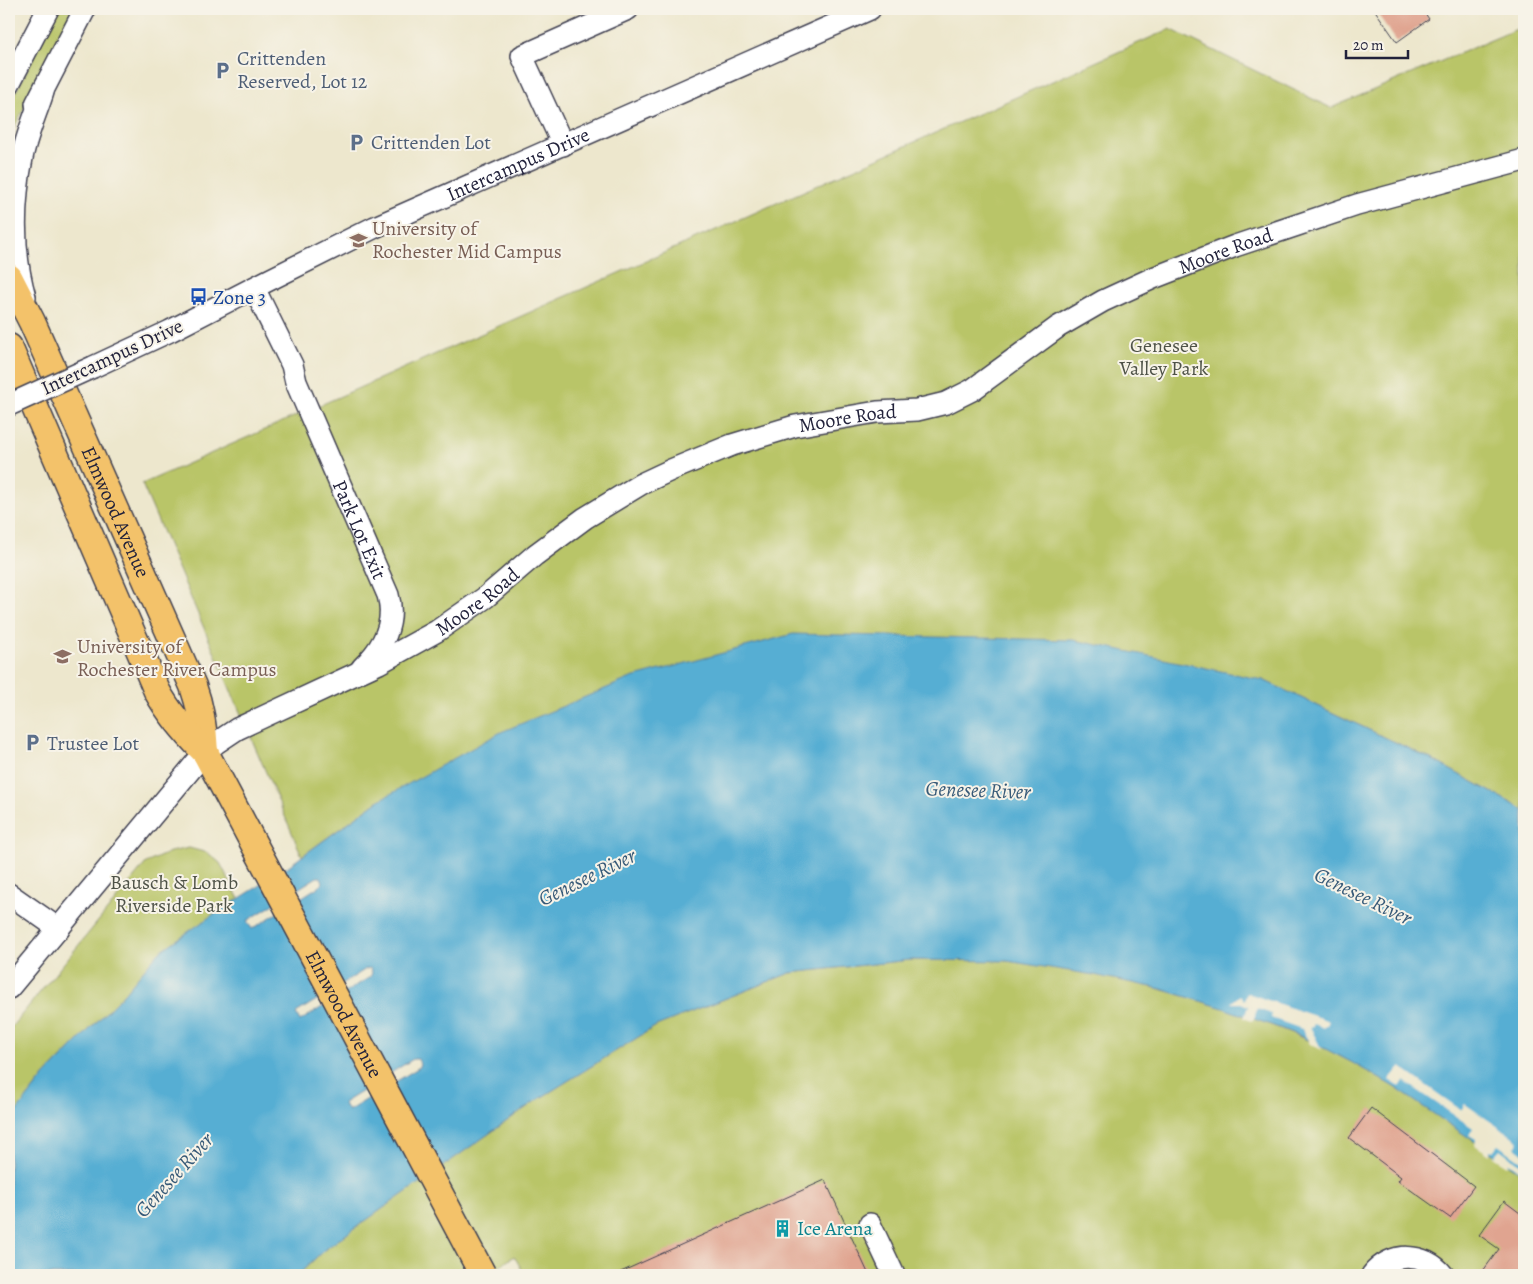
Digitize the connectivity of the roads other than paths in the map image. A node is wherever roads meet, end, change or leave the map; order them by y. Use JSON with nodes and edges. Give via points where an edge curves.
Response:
{"nodes":[{"id":1,"x":48,"y":9,"type":"edge"},
{"id":2,"x":85,"y":9,"type":"edge"},
{"id":3,"x":628,"y":9,"type":"edge"},
{"id":4,"x":870,"y":9,"type":"edge"},
{"id":5,"x":9,"y":84,"type":"edge"},
{"id":6,"x":43,"y":92,"type":"junction"},
{"id":7,"x":563,"y":145,"type":"junction"},
{"id":8,"x":9,"y":155,"type":"edge"},
{"id":9,"x":1524,"y":160,"type":"edge"},
{"id":10,"x":9,"y":277,"type":"edge"},
{"id":11,"x":254,"y":288,"type":"junction"},
{"id":12,"x":32,"y":322,"type":"junction"},
{"id":13,"x":9,"y":347,"type":"edge"},
{"id":14,"x":9,"y":405,"type":"edge"},
{"id":15,"x":357,"y":673,"type":"junction"},
{"id":16,"x":205,"y":752,"type":"junction"},
{"id":17,"x":9,"y":894,"type":"edge"},
{"id":18,"x":59,"y":929,"type":"junction"},
{"id":19,"x":9,"y":988,"type":"edge"},
{"id":20,"x":870,"y":1224,"type":"dead end"},
{"id":21,"x":482,"y":1275,"type":"edge"},
{"id":22,"x":894,"y":1275,"type":"edge"},
{"id":23,"x":1372,"y":1275,"type":"edge"},
{"id":24,"x":1444,"y":1275,"type":"edge"}],
"edges":[{"from":1,"to":5,"type":"street"},
{"from":2,"to":6,"type":"street"},
{"from":3,"to":7,"type":"street","via":[[522,56]]},
{"from":4,"to":7,"type":"street","name":"Intercampus Drive"},
{"from":6,"to":8,"type":"street"},
{"from":6,"to":12,"type":"street","via":[[22,157],[14,219],[18,263]]},
{"from":7,"to":11,"type":"street","name":"Intercampus Drive","via":[[375,227]]},
{"from":9,"to":15,"type":"street","name":"Moore Road","via":[[1357,205],[1235,246],[1153,278],[1058,327],[972,390],[946,403],[917,410],[877,412],[796,426],[700,457],[642,484],[599,509],[437,631]]},
{"from":10,"to":12,"type":"main road","name":"Elmwood Avenue"},
{"from":11,"to":14,"type":"street","name":"Intercampus Drive","bridge":true,"via":[[170,331]]},
{"from":11,"to":15,"type":"street","name":"Park Lot Exit","via":[[292,365],[296,382],[391,605],[389,628],[384,640]]},
{"from":12,"to":16,"type":"main road","name":"Elmwood Avenue","via":[[193,686],[202,713]]},
{"from":13,"to":16,"type":"main road","name":"Elmwood Avenue","via":[[157,691],[181,728]]},
{"from":15,"to":16,"type":"street","name":"Moore Road","via":[[237,729]]},
{"from":16,"to":18,"type":"street","name":"Moore Road"},
{"from":16,"to":21,"type":"main road","name":"Elmwood Avenue"},
{"from":17,"to":18,"type":"street"},
{"from":18,"to":19,"type":"street","name":"Moore Road"},
{"from":20,"to":22,"type":"street"},
{"from":23,"to":24,"type":"street","via":[[1384,1263],[1414,1257],[1435,1266]]}]}
